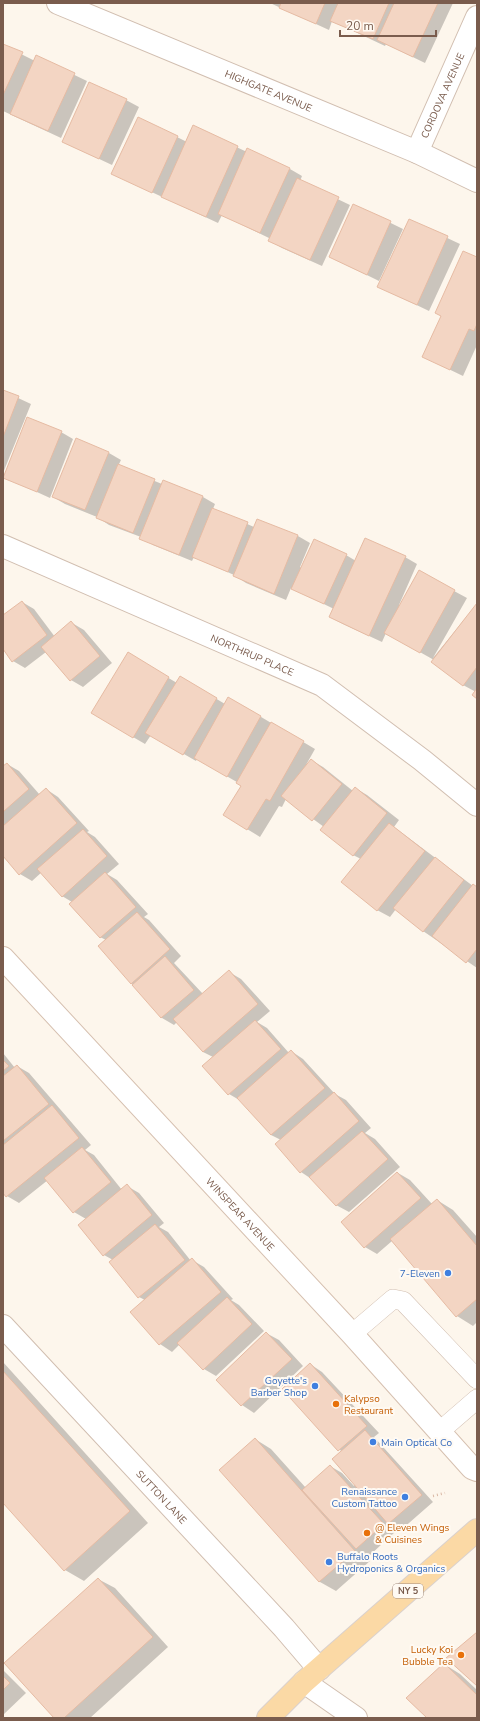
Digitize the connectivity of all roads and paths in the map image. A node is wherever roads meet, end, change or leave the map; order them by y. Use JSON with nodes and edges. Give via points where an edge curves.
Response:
{"nodes":[{"id":1,"x":58,"y":3,"type":"edge"},
{"id":2,"x":477,"y":17,"type":"edge"},
{"id":3,"x":417,"y":152,"type":"junction"},
{"id":4,"x":477,"y":181,"type":"edge"},
{"id":5,"x":3,"y":546,"type":"edge"},
{"id":6,"x":477,"y":805,"type":"edge"},
{"id":7,"x":3,"y":958,"type":"edge"},
{"id":8,"x":3,"y":1326,"type":"edge"},
{"id":9,"x":352,"y":1334,"type":"junction"},
{"id":10,"x":477,"y":1379,"type":"edge"},
{"id":11,"x":477,"y":1399,"type":"edge"},
{"id":12,"x":440,"y":1431,"type":"junction"},
{"id":13,"x":477,"y":1470,"type":"edge"},
{"id":14,"x":445,"y":1494,"type":"dead end"},
{"id":15,"x":433,"y":1496,"type":"dead end"},
{"id":16,"x":477,"y":1530,"type":"edge"},
{"id":17,"x":312,"y":1675,"type":"junction"},
{"id":18,"x":268,"y":1718,"type":"edge"},
{"id":19,"x":356,"y":1718,"type":"edge"}],
"edges":[{"from":1,"to":3,"type":"street","name":"HIGHGATE AVENUE"},
{"from":2,"to":3,"type":"street","name":"CORDOVA AVENUE"},
{"from":3,"to":4,"type":"street","name":"HIGHGATE AVENUE"},
{"from":5,"to":6,"type":"street","name":"NORTHRUP PLACE","via":[[322,685]]},
{"from":7,"to":9,"type":"street","name":"WINSPEAR AVENUE"},
{"from":8,"to":17,"type":"street","name":"SUTTON LANE","via":[[284,1628]]},
{"from":9,"to":10,"type":"lane","via":[[393,1299],[403,1301]]},
{"from":9,"to":12,"type":"street","name":"WINSPEAR AVENUE"},
{"from":11,"to":12,"type":"lane"},
{"from":12,"to":13,"type":"street","name":"WINSPEAR AVENUE","via":[[472,1468]]},
{"from":14,"to":15,"type":"path"},
{"from":16,"to":17,"type":"main road","number":"NY 5"},
{"from":17,"to":18,"type":"main road","number":"NY 5"},
{"from":17,"to":19,"type":"street","name":"SUTTON LANE"}]}
